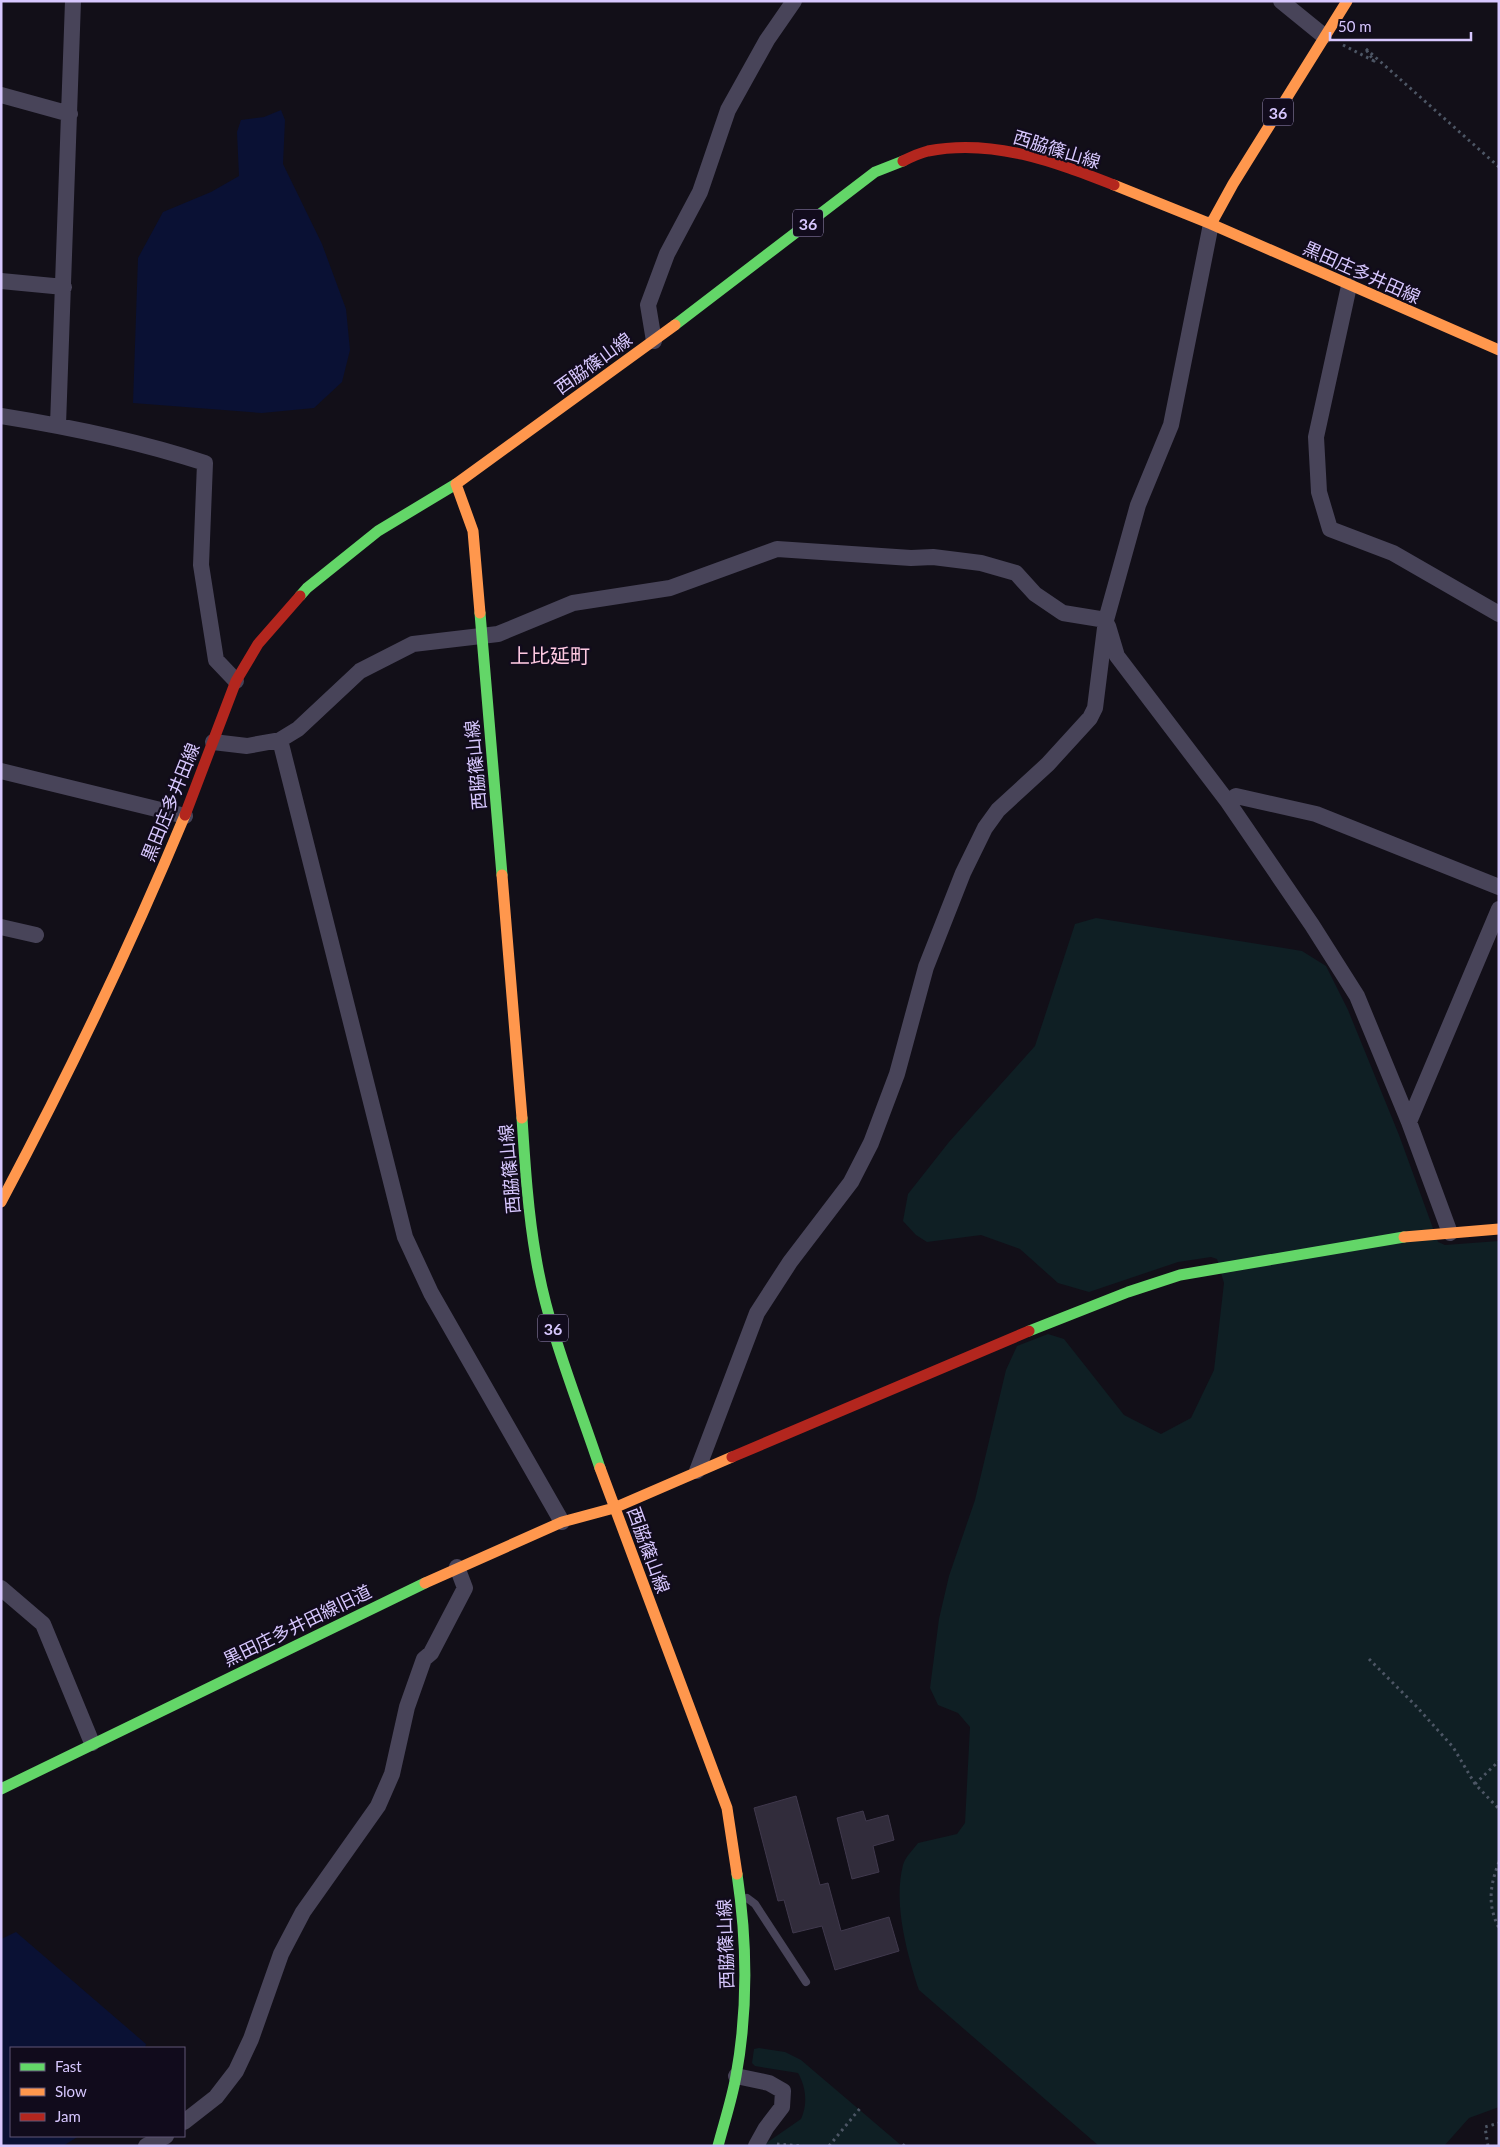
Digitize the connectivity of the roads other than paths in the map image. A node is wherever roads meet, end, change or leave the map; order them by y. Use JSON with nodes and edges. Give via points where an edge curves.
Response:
{"nodes":[{"id":1,"x":73,"y":1,"type":"edge"},
{"id":2,"x":794,"y":1,"type":"edge"},
{"id":3,"x":1281,"y":1,"type":"edge"},
{"id":4,"x":1347,"y":1,"type":"edge"},
{"id":5,"x":1324,"y":36,"type":"junction"},
{"id":6,"x":1,"y":96,"type":"edge"},
{"id":7,"x":70,"y":114,"type":"junction"},
{"id":8,"x":1211,"y":224,"type":"junction"},
{"id":9,"x":1,"y":281,"type":"edge"},
{"id":10,"x":1349,"y":286,"type":"junction"},
{"id":11,"x":64,"y":287,"type":"junction"},
{"id":12,"x":654,"y":341,"type":"junction"},
{"id":13,"x":1499,"y":350,"type":"edge"},
{"id":14,"x":1,"y":416,"type":"edge"},
{"id":15,"x":58,"y":425,"type":"junction"},
{"id":16,"x":456,"y":484,"type":"junction"},
{"id":17,"x":1499,"y":614,"type":"edge"},
{"id":18,"x":1106,"y":620,"type":"junction"},
{"id":19,"x":481,"y":637,"type":"junction"},
{"id":20,"x":236,"y":681,"type":"junction"},
{"id":21,"x":280,"y":740,"type":"junction"},
{"id":22,"x":213,"y":742,"type":"junction"},
{"id":23,"x":1,"y":770,"type":"edge"},
{"id":24,"x":1228,"y":802,"type":"junction"},
{"id":25,"x":185,"y":816,"type":"junction"},
{"id":26,"x":1499,"y":887,"type":"edge"},
{"id":27,"x":1499,"y":909,"type":"edge"},
{"id":28,"x":1,"y":927,"type":"edge"},
{"id":29,"x":36,"y":935,"type":"dead end"},
{"id":30,"x":1409,"y":1122,"type":"junction"},
{"id":31,"x":1,"y":1202,"type":"edge"},
{"id":32,"x":1499,"y":1229,"type":"edge"},
{"id":33,"x":1450,"y":1233,"type":"junction"},
{"id":34,"x":697,"y":1471,"type":"junction"},
{"id":35,"x":614,"y":1508,"type":"junction"},
{"id":36,"x":562,"y":1522,"type":"junction"},
{"id":37,"x":457,"y":1567,"type":"junction"},
{"id":38,"x":1,"y":1588,"type":"edge"},
{"id":39,"x":92,"y":1743,"type":"junction"},
{"id":40,"x":1,"y":1788,"type":"edge"},
{"id":41,"x":740,"y":1894,"type":"junction"},
{"id":42,"x":806,"y":1982,"type":"dead end"},
{"id":43,"x":736,"y":2076,"type":"junction"},
{"id":44,"x":185,"y":2121,"type":"edge"},
{"id":45,"x":164,"y":2137,"type":"edge"},
{"id":46,"x":146,"y":2146,"type":"edge"},
{"id":47,"x":718,"y":2146,"type":"edge"},
{"id":48,"x":756,"y":2146,"type":"edge"}],
"edges":[{"from":1,"to":7,"type":"street"},
{"from":2,"to":12,"type":"street","via":[[766,40],[728,110],[700,192],[667,254],[648,306]]},
{"from":3,"to":5,"type":"street"},
{"from":4,"to":5,"type":"main road","number":"36"},
{"from":5,"to":8,"type":"main road","number":"36"},
{"from":6,"to":7,"type":"street"},
{"from":7,"to":11,"type":"street"},
{"from":8,"to":10,"type":"main road","name":"黒田庄多井田線"},
{"from":8,"to":12,"type":"main road","name":"西脇篠山線","number":"36","via":[[1073,169],[1018,152],[977,147],[927,151],[875,172]]},
{"from":8,"to":18,"type":"street","via":[[1171,425],[1138,505]]},
{"from":9,"to":11,"type":"street"},
{"from":10,"to":13,"type":"main road","name":"黒田庄多井田線"},
{"from":10,"to":17,"type":"street","via":[[1316,437],[1319,492],[1330,529],[1393,553]]},
{"from":11,"to":15,"type":"street"},
{"from":12,"to":16,"type":"main road","name":"西脇篠山線","number":"36"},
{"from":14,"to":15,"type":"street"},
{"from":15,"to":20,"type":"street","via":[[164,449],[205,463],[201,565],[216,660]]},
{"from":16,"to":19,"type":"main road","name":"西脇篠山線","number":"36","via":[[473,531]]},
{"from":16,"to":20,"type":"main road","name":"黒田庄多井田線","via":[[378,530],[307,588],[258,644]]},
{"from":18,"to":19,"type":"street","via":[[1064,613],[1035,594],[1016,573],[981,562],[777,549],[670,588],[573,604],[498,634]]},
{"from":18,"to":24,"type":"street","via":[[1117,656]]},
{"from":18,"to":34,"type":"street","via":[[1095,708],[1090,718],[1048,764],[998,810],[985,828],[963,873],[926,966],[897,1074],[871,1143],[851,1182],[790,1262],[757,1313]]},
{"from":19,"to":21,"type":"street","via":[[413,644],[360,671],[298,729]]},
{"from":19,"to":35,"type":"main road","name":"西脇篠山線","number":"36","via":[[527,1188],[536,1259],[553,1329]]},
{"from":20,"to":22,"type":"main road","name":"黒田庄多井田線"},
{"from":21,"to":22,"type":"street","via":[[247,746]]},
{"from":21,"to":36,"type":"street","via":[[405,1237],[431,1293]]},
{"from":22,"to":25,"type":"main road","name":"黒田庄多井田線"},
{"from":23,"to":25,"type":"street"},
{"from":24,"to":26,"type":"street","via":[[1236,796],[1316,814]]},
{"from":24,"to":30,"type":"street","via":[[1357,996]]},
{"from":25,"to":31,"type":"main road","name":"黒田庄多井田線","via":[[130,944]]},
{"from":27,"to":30,"type":"street"},
{"from":28,"to":29,"type":"street"},
{"from":30,"to":33,"type":"street"},
{"from":32,"to":33,"type":"main road","name":"黒田庄多井田線旧道"},
{"from":33,"to":34,"type":"main road","name":"黒田庄多井田線旧道","via":[[1402,1237],[1180,1275],[1001,1342]]},
{"from":34,"to":35,"type":"main road","name":"黒田庄多井田線旧道"},
{"from":35,"to":36,"type":"main road","name":"黒田庄多井田線旧道"},
{"from":35,"to":41,"type":"main road","name":"西脇篠山線","number":"36","via":[[726,1808]]},
{"from":36,"to":37,"type":"main road","name":"黒田庄多井田線旧道"},
{"from":37,"to":39,"type":"main road","name":"黒田庄多井田線旧道"},
{"from":37,"to":44,"type":"street","via":[[464,1588],[431,1653],[424,1659],[407,1707],[392,1774],[378,1806],[303,1912],[281,1954],[251,2039],[236,2071],[216,2097]]},
{"from":38,"to":39,"type":"street","via":[[43,1624]]},
{"from":39,"to":40,"type":"main road","name":"黒田庄多井田線旧道"},
{"from":41,"to":42,"type":"lane","via":[[755,1904]]},
{"from":41,"to":43,"type":"main road","name":"西脇篠山線","number":"36","via":[[744,1921],[744,2014]]},
{"from":43,"to":47,"type":"main road","name":"西脇篠山線","number":"36"},
{"from":43,"to":48,"type":"street","via":[[769,2083],[783,2091],[782,2107]]},
{"from":45,"to":46,"type":"street"}]}
